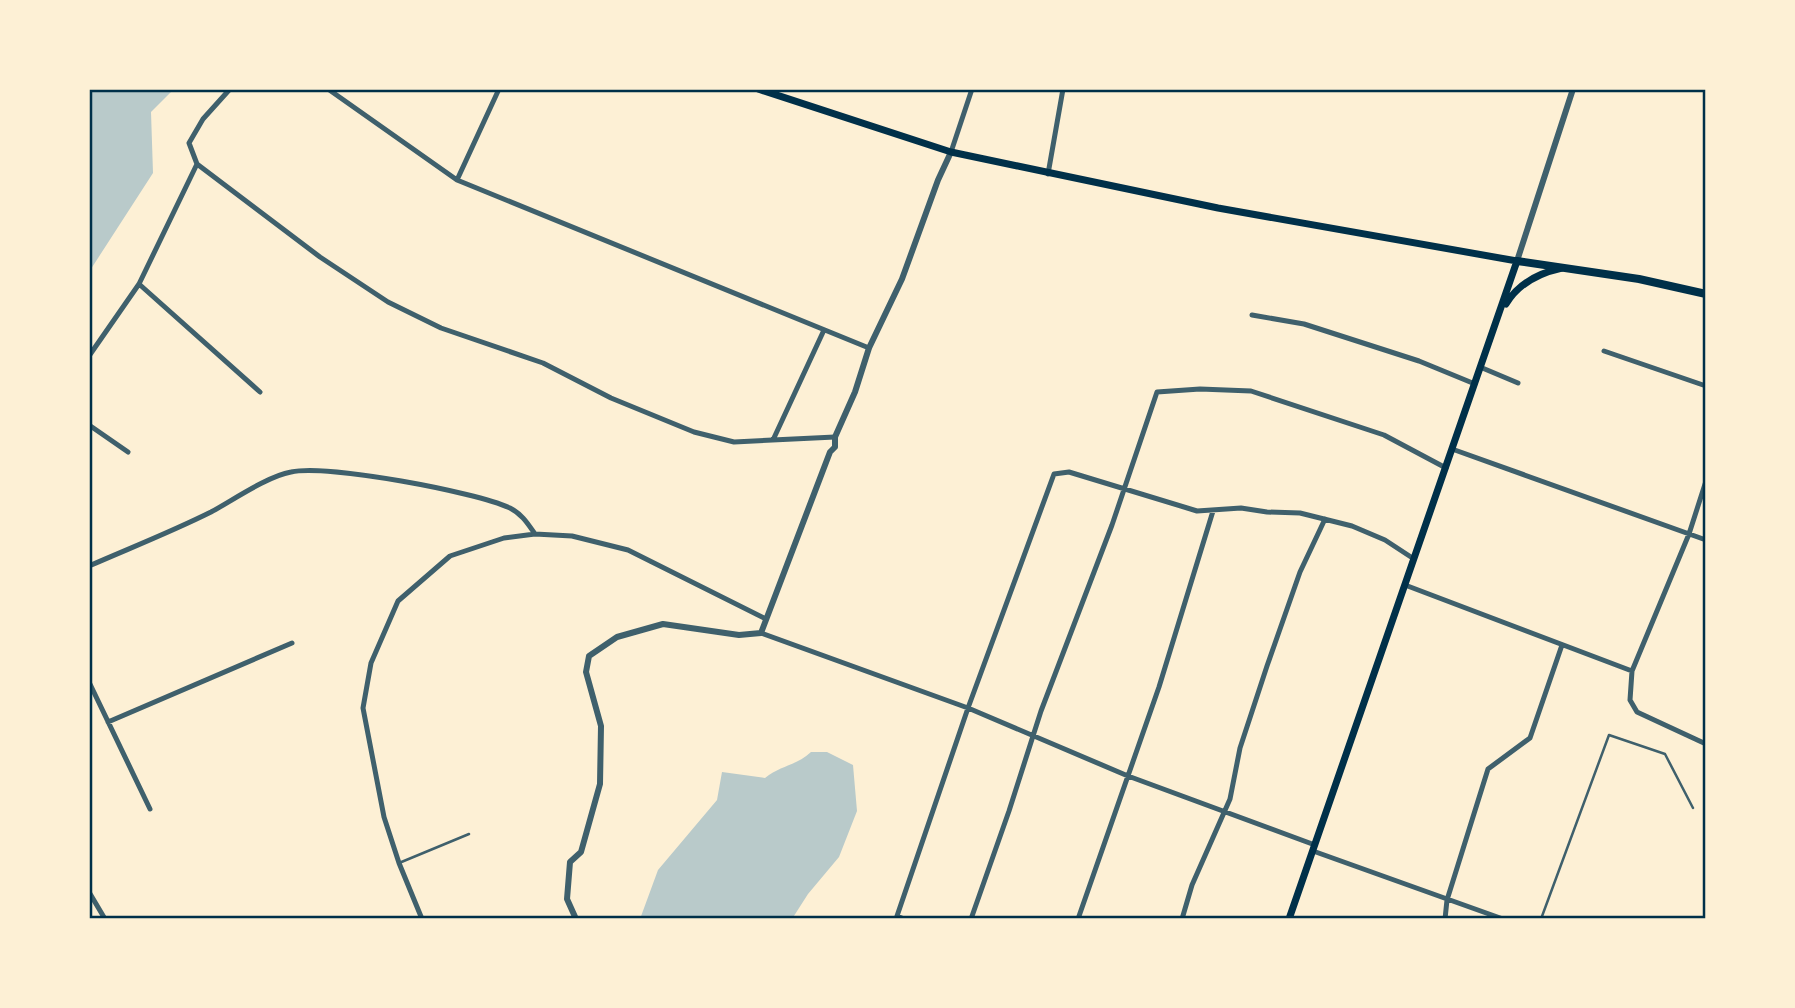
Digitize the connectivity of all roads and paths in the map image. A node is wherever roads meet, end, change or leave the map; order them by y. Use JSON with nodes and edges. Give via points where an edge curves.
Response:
{"nodes":[{"id":1,"x":230,"y":89,"type":"edge"},
{"id":2,"x":328,"y":89,"type":"edge"},
{"id":3,"x":499,"y":89,"type":"edge"},
{"id":4,"x":758,"y":89,"type":"edge"},
{"id":5,"x":972,"y":89,"type":"edge"},
{"id":6,"x":1063,"y":89,"type":"edge"},
{"id":7,"x":1573,"y":89,"type":"edge"},
{"id":8,"x":951,"y":152,"type":"junction"},
{"id":9,"x":197,"y":164,"type":"junction"},
{"id":10,"x":1048,"y":174,"type":"junction"},
{"id":11,"x":457,"y":180,"type":"junction"},
{"id":12,"x":1517,"y":261,"type":"junction"},
{"id":13,"x":1564,"y":268,"type":"junction"},
{"id":14,"x":139,"y":284,"type":"junction"},
{"id":15,"x":1706,"y":294,"type":"edge"},
{"id":16,"x":1252,"y":314,"type":"dead end"},
{"id":17,"x":1498,"y":316,"type":"junction"},
{"id":18,"x":824,"y":330,"type":"junction"},
{"id":19,"x":869,"y":348,"type":"junction"},
{"id":20,"x":1604,"y":351,"type":"dead end"},
{"id":21,"x":89,"y":356,"type":"edge"},
{"id":22,"x":1480,"y":367,"type":"junction"},
{"id":23,"x":1518,"y":383,"type":"dead end"},
{"id":24,"x":1475,"y":384,"type":"junction"},
{"id":25,"x":1706,"y":386,"type":"edge"},
{"id":26,"x":260,"y":392,"type":"dead end"},
{"id":27,"x":89,"y":425,"type":"edge"},
{"id":28,"x":835,"y":437,"type":"junction"},
{"id":29,"x":773,"y":440,"type":"junction"},
{"id":30,"x":1452,"y":449,"type":"junction"},
{"id":31,"x":128,"y":452,"type":"dead end"},
{"id":32,"x":1446,"y":468,"type":"junction"},
{"id":33,"x":1706,"y":481,"type":"edge"},
{"id":34,"x":1124,"y":490,"type":"junction"},
{"id":35,"x":1213,"y":510,"type":"junction"},
{"id":36,"x":1325,"y":519,"type":"junction"},
{"id":37,"x":535,"y":534,"type":"junction"},
{"id":38,"x":1689,"y":534,"type":"junction"},
{"id":39,"x":1706,"y":540,"type":"edge"},
{"id":40,"x":1414,"y":559,"type":"junction"},
{"id":41,"x":89,"y":566,"type":"edge"},
{"id":42,"x":1405,"y":585,"type":"junction"},
{"id":43,"x":766,"y":619,"type":"junction"},
{"id":44,"x":761,"y":633,"type":"junction"},
{"id":45,"x":292,"y":643,"type":"dead end"},
{"id":46,"x":1562,"y":645,"type":"junction"},
{"id":47,"x":1632,"y":671,"type":"junction"},
{"id":48,"x":89,"y":682,"type":"edge"},
{"id":49,"x":968,"y":708,"type":"junction"},
{"id":50,"x":108,"y":722,"type":"junction"},
{"id":51,"x":1032,"y":737,"type":"junction"},
{"id":52,"x":1706,"y":744,"type":"edge"},
{"id":53,"x":1128,"y":776,"type":"junction"},
{"id":54,"x":1693,"y":808,"type":"dead end"},
{"id":55,"x":150,"y":809,"type":"dead end"},
{"id":56,"x":1225,"y":811,"type":"junction"},
{"id":57,"x":469,"y":834,"type":"dead end"},
{"id":58,"x":1314,"y":848,"type":"junction"},
{"id":59,"x":399,"y":863,"type":"junction"},
{"id":60,"x":89,"y":892,"type":"edge"},
{"id":61,"x":1447,"y":900,"type":"junction"},
{"id":62,"x":105,"y":919,"type":"edge"},
{"id":63,"x":422,"y":919,"type":"edge"},
{"id":64,"x":576,"y":919,"type":"edge"},
{"id":65,"x":904,"y":919,"type":"edge"},
{"id":66,"x":971,"y":919,"type":"edge"},
{"id":67,"x":1078,"y":919,"type":"edge"},
{"id":68,"x":1182,"y":919,"type":"edge"},
{"id":69,"x":1289,"y":919,"type":"edge"},
{"id":70,"x":1445,"y":919,"type":"edge"},
{"id":71,"x":1503,"y":919,"type":"edge"},
{"id":72,"x":1541,"y":919,"type":"edge"}],
"edges":[{"from":1,"to":9,"type":"street","via":[[189,143]]},
{"from":2,"to":11,"type":"street"},
{"from":3,"to":11,"type":"street"},
{"from":4,"to":8,"type":"main road"},
{"from":5,"to":8,"type":"street"},
{"from":6,"to":10,"type":"street"},
{"from":7,"to":12,"type":"street"},
{"from":8,"to":10,"type":"main road"},
{"from":8,"to":19,"type":"street","via":[[902,279]]},
{"from":9,"to":14,"type":"street"},
{"from":9,"to":29,"type":"street","via":[[320,257],[388,302],[441,328],[543,363],[611,398],[694,432],[734,442]]},
{"from":10,"to":12,"type":"main road"},
{"from":11,"to":18,"type":"street"},
{"from":12,"to":13,"type":"main road"},
{"from":12,"to":17,"type":"main road"},
{"from":13,"to":15,"type":"main road"},
{"from":13,"to":17,"type":"main road","via":[[1528,281]]},
{"from":14,"to":21,"type":"street"},
{"from":14,"to":26,"type":"street"},
{"from":16,"to":24,"type":"street","via":[[1304,324]]},
{"from":17,"to":22,"type":"main road"},
{"from":18,"to":19,"type":"street"},
{"from":18,"to":29,"type":"street"},
{"from":19,"to":28,"type":"street"},
{"from":20,"to":25,"type":"street"},
{"from":22,"to":23,"type":"street"},
{"from":22,"to":24,"type":"main road"},
{"from":24,"to":30,"type":"main road"},
{"from":27,"to":31,"type":"street"},
{"from":28,"to":29,"type":"street"},
{"from":28,"to":43,"type":"street","via":[[835,447]]},
{"from":30,"to":32,"type":"main road"},
{"from":30,"to":38,"type":"street"},
{"from":32,"to":34,"type":"street","via":[[1384,435],[1312,409],[1251,391],[1200,389],[1157,393]]},
{"from":32,"to":40,"type":"main road"},
{"from":33,"to":38,"type":"street"},
{"from":34,"to":35,"type":"street","via":[[1197,511]]},
{"from":34,"to":49,"type":"street","via":[[1069,472],[1054,474]]},
{"from":34,"to":51,"type":"street"},
{"from":35,"to":36,"type":"street","via":[[1241,508]]},
{"from":35,"to":53,"type":"street"},
{"from":36,"to":40,"type":"street","via":[[1385,540]]},
{"from":36,"to":56,"type":"street","via":[[1300,572],[1267,666]]},
{"from":37,"to":41,"type":"street","via":[[516,511],[468,495],[323,471],[291,471]]},
{"from":37,"to":43,"type":"street","via":[[600,542],[628,551]]},
{"from":37,"to":59,"type":"street","via":[[504,538],[450,556],[398,601],[371,663],[363,708],[384,817]]},
{"from":38,"to":39,"type":"street"},
{"from":38,"to":47,"type":"street"},
{"from":40,"to":42,"type":"main road"},
{"from":42,"to":46,"type":"street"},
{"from":42,"to":58,"type":"main road"},
{"from":43,"to":44,"type":"street"},
{"from":44,"to":49,"type":"street"},
{"from":44,"to":64,"type":"street","via":[[739,635],[663,625],[617,637],[590,656],[586,671],[601,726],[600,784],[582,852],[570,862],[567,899]]},
{"from":45,"to":50,"type":"street"},
{"from":46,"to":47,"type":"street"},
{"from":46,"to":61,"type":"street","via":[[1530,738],[1488,769]]},
{"from":47,"to":52,"type":"street","via":[[1630,700],[1637,712]]},
{"from":48,"to":50,"type":"street"},
{"from":49,"to":51,"type":"street"},
{"from":49,"to":65,"type":"street","via":[[897,916]]},
{"from":50,"to":55,"type":"street"},
{"from":51,"to":53,"type":"street"},
{"from":51,"to":66,"type":"street"},
{"from":53,"to":56,"type":"street"},
{"from":53,"to":67,"type":"street"},
{"from":54,"to":72,"type":"lane","via":[[1665,754],[1609,735]]},
{"from":56,"to":58,"type":"street"},
{"from":56,"to":68,"type":"street"},
{"from":57,"to":59,"type":"lane"},
{"from":58,"to":61,"type":"street"},
{"from":58,"to":69,"type":"main road"},
{"from":59,"to":63,"type":"street"},
{"from":60,"to":62,"type":"street"},
{"from":61,"to":70,"type":"street"},
{"from":61,"to":71,"type":"street"}]}
